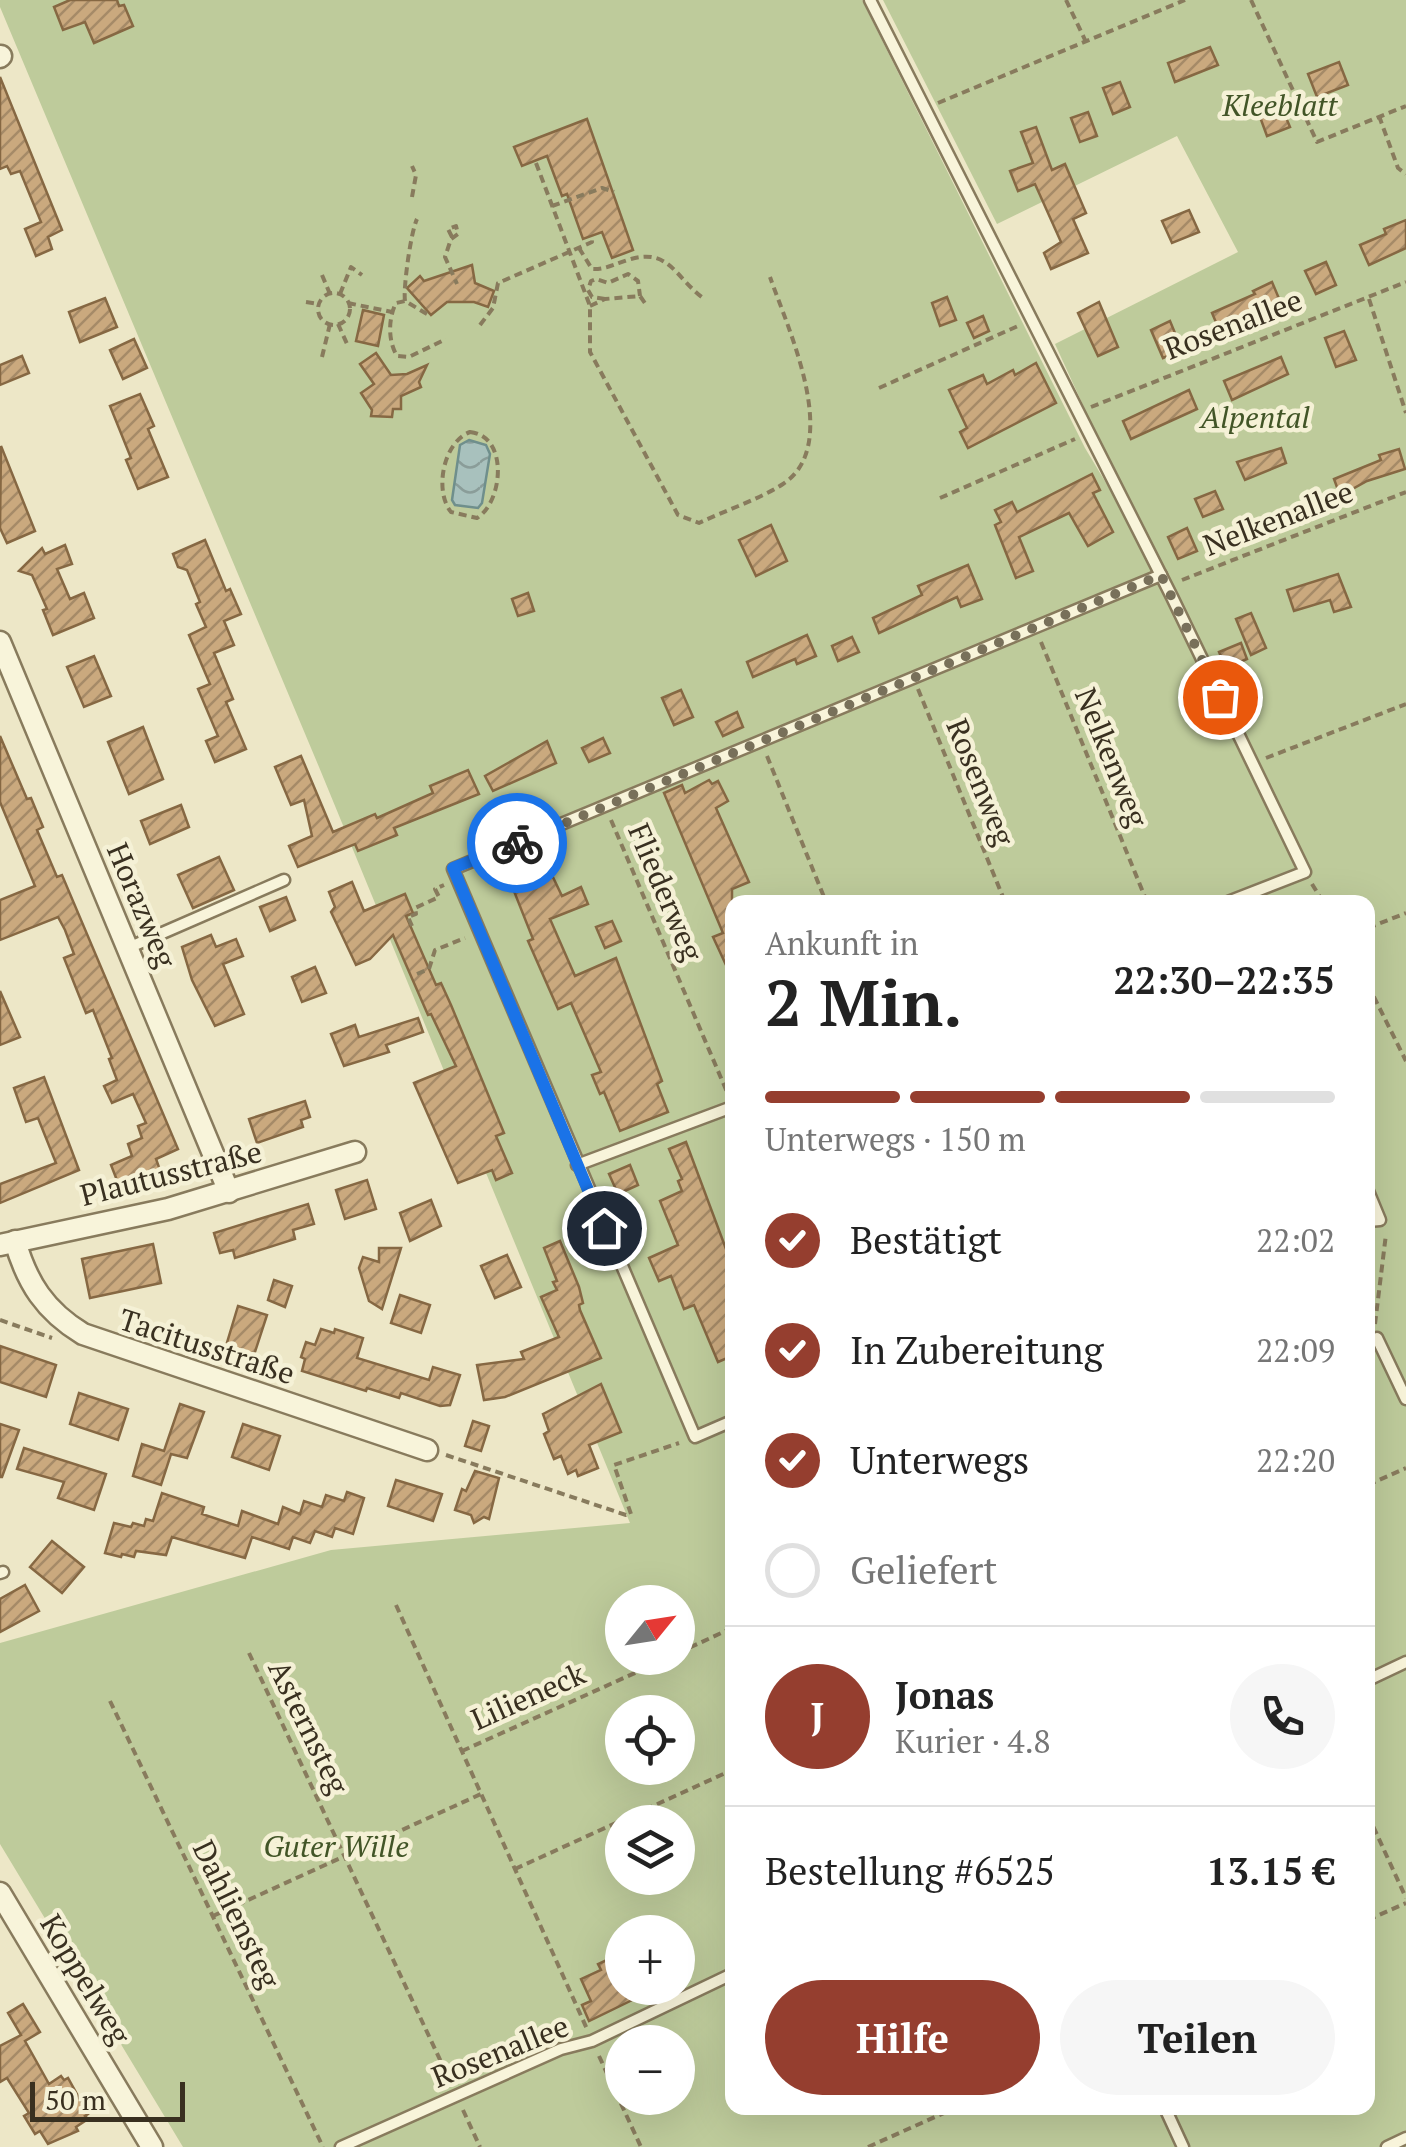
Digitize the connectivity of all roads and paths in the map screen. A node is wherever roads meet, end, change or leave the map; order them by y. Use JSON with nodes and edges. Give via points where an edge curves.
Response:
{"nodes":[{"id":1,"x":870,"y":0,"type":"edge"},
{"id":2,"x":1066,"y":0,"type":"edge"},
{"id":3,"x":1185,"y":0,"type":"edge"},
{"id":4,"x":1251,"y":0,"type":"edge"},
{"id":5,"x":1086,"y":42,"type":"junction"},
{"id":6,"x":1406,"y":106,"type":"edge"},
{"id":7,"x":925,"y":109,"type":"junction"},
{"id":8,"x":1380,"y":116,"type":"junction"},
{"id":9,"x":536,"y":163,"type":"dead end"},
{"id":10,"x":412,"y":166,"type":"dead end"},
{"id":11,"x":1406,"y":174,"type":"edge"},
{"id":12,"x":614,"y":192,"type":"dead end"},
{"id":13,"x":412,"y":197,"type":"dead end"},
{"id":14,"x":552,"y":206,"type":"junction"},
{"id":15,"x":417,"y":219,"type":"dead end"},
{"id":16,"x":590,"y":236,"type":"dead end"},
{"id":17,"x":452,"y":237,"type":"dead end"},
{"id":18,"x":579,"y":248,"type":"junction"},
{"id":19,"x":570,"y":252,"type":"junction"},
{"id":20,"x":322,"y":275,"type":"dead end"},
{"id":21,"x":362,"y":275,"type":"dead end"},
{"id":22,"x":770,"y":277,"type":"dead end"},
{"id":23,"x":1406,"y":282,"type":"edge"},
{"id":24,"x":457,"y":284,"type":"dead end"},
{"id":25,"x":330,"y":294,"type":"junction"},
{"id":26,"x":340,"y":294,"type":"junction"},
{"id":27,"x":640,"y":296,"type":"junction"},
{"id":28,"x":703,"y":298,"type":"dead end"},
{"id":29,"x":1369,"y":298,"type":"junction"},
{"id":30,"x":605,"y":299,"type":"junction"},
{"id":31,"x":405,"y":301,"type":"junction"},
{"id":32,"x":306,"y":302,"type":"dead end"},
{"id":33,"x":348,"y":303,"type":"junction"},
{"id":34,"x":318,"y":304,"type":"junction"},
{"id":35,"x":590,"y":306,"type":"junction"},
{"id":36,"x":647,"y":306,"type":"dead end"},
{"id":37,"x":392,"y":312,"type":"junction"},
{"id":38,"x":427,"y":314,"type":"dead end"},
{"id":39,"x":1032,"y":320,"type":"junction"},
{"id":40,"x":330,"y":324,"type":"junction"},
{"id":41,"x":338,"y":324,"type":"junction"},
{"id":42,"x":480,"y":325,"type":"dead end"},
{"id":43,"x":446,"y":339,"type":"dead end"},
{"id":44,"x":348,"y":346,"type":"dead end"},
{"id":45,"x":322,"y":356,"type":"dead end"},
{"id":46,"x":880,"y":388,"type":"dead end"},
{"id":47,"x":1078,"y":412,"type":"junction"},
{"id":48,"x":1406,"y":413,"type":"edge"},
{"id":49,"x":478,"y":433,"type":"joint"},
{"id":50,"x":1088,"y":433,"type":"junction"},
{"id":51,"x":1406,"y":492,"type":"edge"},
{"id":52,"x":940,"y":498,"type":"dead end"},
{"id":53,"x":1164,"y":581,"type":"junction"},
{"id":54,"x":1036,"y":628,"type":"junction"},
{"id":55,"x":0,"y":642,"type":"edge"},
{"id":56,"x":914,"y":679,"type":"junction"},
{"id":57,"x":8,"y":684,"type":"edge"},
{"id":58,"x":1406,"y":704,"type":"edge"},
{"id":59,"x":762,"y":742,"type":"junction"},
{"id":60,"x":1252,"y":763,"type":"junction"},
{"id":61,"x":606,"y":807,"type":"junction"},
{"id":62,"x":1305,"y":872,"type":"junction"},
{"id":63,"x":456,"y":874,"type":"junction"},
{"id":64,"x":284,"y":880,"type":"dead end"},
{"id":65,"x":823,"y":895,"type":"edge"},
{"id":66,"x":1002,"y":895,"type":"edge"},
{"id":67,"x":1144,"y":895,"type":"edge"},
{"id":68,"x":1255,"y":895,"type":"edge"},
{"id":69,"x":1319,"y":895,"type":"edge"},
{"id":70,"x":1406,"y":913,"type":"edge"},
{"id":71,"x":1375,"y":925,"type":"edge"},
{"id":72,"x":412,"y":926,"type":"dead end"},
{"id":73,"x":480,"y":932,"type":"junction"},
{"id":74,"x":128,"y":948,"type":"junction"},
{"id":75,"x":417,"y":974,"type":"dead end"},
{"id":76,"x":1375,"y":999,"type":"edge"},
{"id":77,"x":1406,"y":1061,"type":"edge"},
{"id":78,"x":725,"y":1089,"type":"edge"},
{"id":79,"x":725,"y":1109,"type":"edge"},
{"id":80,"x":355,"y":1152,"type":"dead end"},
{"id":81,"x":577,"y":1164,"type":"junction"},
{"id":82,"x":229,"y":1192,"type":"junction"},
{"id":83,"x":1375,"y":1221,"type":"edge"},
{"id":84,"x":8,"y":1243,"type":"edge"},
{"id":85,"x":1375,"y":1311,"type":"edge"},
{"id":86,"x":0,"y":1320,"type":"edge"},
{"id":87,"x":52,"y":1338,"type":"dead end"},
{"id":88,"x":1375,"y":1345,"type":"edge"},
{"id":89,"x":1406,"y":1399,"type":"edge"},
{"id":90,"x":725,"y":1425,"type":"edge"},
{"id":91,"x":695,"y":1437,"type":"junction"},
{"id":92,"x":427,"y":1450,"type":"joint"},
{"id":93,"x":1406,"y":1468,"type":"edge"},
{"id":94,"x":1375,"y":1482,"type":"edge"},
{"id":95,"x":396,"y":1605,"type":"dead end"},
{"id":96,"x":725,"y":1631,"type":"edge"},
{"id":97,"x":695,"y":1645,"type":"edge"},
{"id":98,"x":249,"y":1653,"type":"dead end"},
{"id":99,"x":1406,"y":1662,"type":"edge"},
{"id":100,"x":630,"y":1675,"type":"edge"},
{"id":101,"x":1375,"y":1677,"type":"edge"},
{"id":102,"x":110,"y":1701,"type":"dead end"},
{"id":103,"x":462,"y":1751,"type":"junction"},
{"id":104,"x":725,"y":1773,"type":"edge"},
{"id":105,"x":482,"y":1794,"type":"junction"},
{"id":106,"x":1375,"y":1831,"type":"edge"},
{"id":107,"x":347,"y":1856,"type":"junction"},
{"id":108,"x":515,"y":1868,"type":"junction"},
{"id":109,"x":0,"y":1893,"type":"edge"},
{"id":110,"x":1406,"y":1900,"type":"edge"},
{"id":111,"x":212,"y":1916,"type":"junction"},
{"id":112,"x":1375,"y":1916,"type":"edge"},
{"id":113,"x":725,"y":1977,"type":"edge"},
{"id":114,"x":592,"y":2041,"type":"junction"},
{"id":115,"x":456,"y":2095,"type":"junction"},
{"id":116,"x":939,"y":2115,"type":"edge"},
{"id":117,"x":1167,"y":2115,"type":"edge"},
{"id":118,"x":1406,"y":2138,"type":"edge"},
{"id":119,"x":152,"y":2147,"type":"edge"},
{"id":120,"x":324,"y":2147,"type":"edge"},
{"id":121,"x":341,"y":2147,"type":"edge"},
{"id":122,"x":480,"y":2147,"type":"edge"},
{"id":123,"x":641,"y":2147,"type":"edge"},
{"id":124,"x":868,"y":2147,"type":"edge"},
{"id":125,"x":1183,"y":2147,"type":"edge"},
{"id":126,"x":1387,"y":2147,"type":"edge"}],
"edges":[{"from":1,"to":7,"type":"lane"},
{"from":2,"to":5,"type":"path"},
{"from":3,"to":5,"type":"path"},
{"from":4,"to":8,"type":"path","via":[[1317,142]]},
{"from":5,"to":7,"type":"path"},
{"from":6,"to":8,"type":"path"},
{"from":7,"to":39,"type":"lane"},
{"from":8,"to":11,"type":"path"},
{"from":9,"to":14,"type":"path"},
{"from":10,"to":13,"type":"path"},
{"from":12,"to":14,"type":"path","via":[[602,188]]},
{"from":14,"to":19,"type":"path"},
{"from":15,"to":31,"type":"path"},
{"from":16,"to":18,"type":"path","via":[[592,242]]},
{"from":17,"to":24,"type":"path","via":[[445,257]]},
{"from":18,"to":19,"type":"path"},
{"from":18,"to":28,"type":"path","via":[[592,269],[600,270],[657,256]]},
{"from":19,"to":35,"type":"path"},
{"from":19,"to":42,"type":"path","via":[[498,284],[493,308]]},
{"from":20,"to":25,"type":"path"},
{"from":21,"to":26,"type":"path","via":[[351,267]]},
{"from":22,"to":35,"type":"path","via":[[808,395],[812,433],[801,467],[784,484],[699,523],[678,515],[590,352]]},
{"from":23,"to":29,"type":"path","name":"Rosenallee"},
{"from":25,"to":26,"type":"path"},
{"from":25,"to":34,"type":"path"},
{"from":26,"to":33,"type":"path"},
{"from":27,"to":30,"type":"path"},
{"from":27,"to":30,"type":"path","via":[[638,281],[628,274],[608,283],[591,281],[592,297]]},
{"from":27,"to":36,"type":"path"},
{"from":29,"to":47,"type":"path","name":"Rosenallee"},
{"from":29,"to":48,"type":"path"},
{"from":30,"to":35,"type":"path"},
{"from":31,"to":37,"type":"path"},
{"from":31,"to":38,"type":"path"},
{"from":32,"to":34,"type":"path"},
{"from":33,"to":37,"type":"path"},
{"from":33,"to":41,"type":"path","via":[[347,319]]},
{"from":34,"to":40,"type":"path","via":[[318,314]]},
{"from":37,"to":43,"type":"path","via":[[397,356]]},
{"from":39,"to":46,"type":"path"},
{"from":39,"to":47,"type":"lane"},
{"from":40,"to":41,"type":"path"},
{"from":40,"to":45,"type":"path"},
{"from":41,"to":44,"type":"path"},
{"from":47,"to":50,"type":"lane"},
{"from":49,"to":49,"type":"path","via":[[496,455],[496,483],[489,509],[464,517],[442,499],[448,454],[459,436]]},
{"from":50,"to":52,"type":"path"},
{"from":50,"to":53,"type":"lane"},
{"from":51,"to":53,"type":"path","name":"Nelkenallee"},
{"from":53,"to":54,"type":"lane"},
{"from":53,"to":60,"type":"lane"},
{"from":54,"to":56,"type":"lane"},
{"from":54,"to":67,"type":"path","name":"Nelkenweg"},
{"from":55,"to":57,"type":"street","name":"Horazweg"},
{"from":56,"to":59,"type":"lane"},
{"from":56,"to":66,"type":"path","name":"Rosenweg"},
{"from":57,"to":74,"type":"street","name":"Horazweg"},
{"from":58,"to":60,"type":"path"},
{"from":59,"to":61,"type":"lane"},
{"from":59,"to":65,"type":"path"},
{"from":60,"to":62,"type":"lane"},
{"from":61,"to":63,"type":"lane"},
{"from":61,"to":78,"type":"path","name":"Fliederweg"},
{"from":62,"to":68,"type":"lane"},
{"from":62,"to":69,"type":"path"},
{"from":63,"to":72,"type":"path","via":[[435,888],[439,897],[414,908]]},
{"from":63,"to":73,"type":"lane"},
{"from":64,"to":74,"type":"lane"},
{"from":70,"to":71,"type":"path"},
{"from":73,"to":75,"type":"path","via":[[435,950],[429,969]]},
{"from":73,"to":81,"type":"lane"},
{"from":74,"to":82,"type":"street","name":"Horazweg"},
{"from":76,"to":77,"type":"path"},
{"from":79,"to":81,"type":"lane"},
{"from":80,"to":82,"type":"street","name":"Plautusstraße"},
{"from":81,"to":91,"type":"lane"},
{"from":82,"to":84,"type":"street","name":"Plautusstraße"},
{"from":83,"to":85,"type":"path","via":[[1386,1234]]},
{"from":84,"to":92,"type":"street","name":"Tacitusstraße","via":[[53,1314],[83,1334]]},
{"from":86,"to":87,"type":"path"},
{"from":88,"to":89,"type":"lane"},
{"from":90,"to":91,"type":"lane"},
{"from":91,"to":92,"type":"path","via":[[614,1465],[626,1516]]},
{"from":93,"to":94,"type":"path"},
{"from":95,"to":103,"type":"path"},
{"from":96,"to":97,"type":"path"},
{"from":98,"to":107,"type":"path","name":"Asternsteg"},
{"from":99,"to":101,"type":"lane"},
{"from":100,"to":103,"type":"path","name":"Lilieneck"},
{"from":102,"to":111,"type":"path","name":"Dahliensteg"},
{"from":103,"to":105,"type":"path"},
{"from":104,"to":108,"type":"path"},
{"from":105,"to":107,"type":"path"},
{"from":105,"to":108,"type":"path"},
{"from":106,"to":110,"type":"path"},
{"from":107,"to":111,"type":"path"},
{"from":107,"to":115,"type":"path","name":"Asternsteg"},
{"from":108,"to":114,"type":"path"},
{"from":109,"to":119,"type":"street","name":"Koppelweg"},
{"from":110,"to":112,"type":"path"},
{"from":111,"to":120,"type":"path","name":"Dahliensteg"},
{"from":113,"to":114,"type":"lane","name":"Rosenallee"},
{"from":114,"to":115,"type":"lane","name":"Rosenallee"},
{"from":114,"to":123,"type":"path"},
{"from":115,"to":121,"type":"lane","name":"Rosenallee"},
{"from":115,"to":122,"type":"path","name":"Asternsteg"},
{"from":116,"to":124,"type":"path"},
{"from":117,"to":125,"type":"lane"},
{"from":118,"to":126,"type":"lane"}]}
